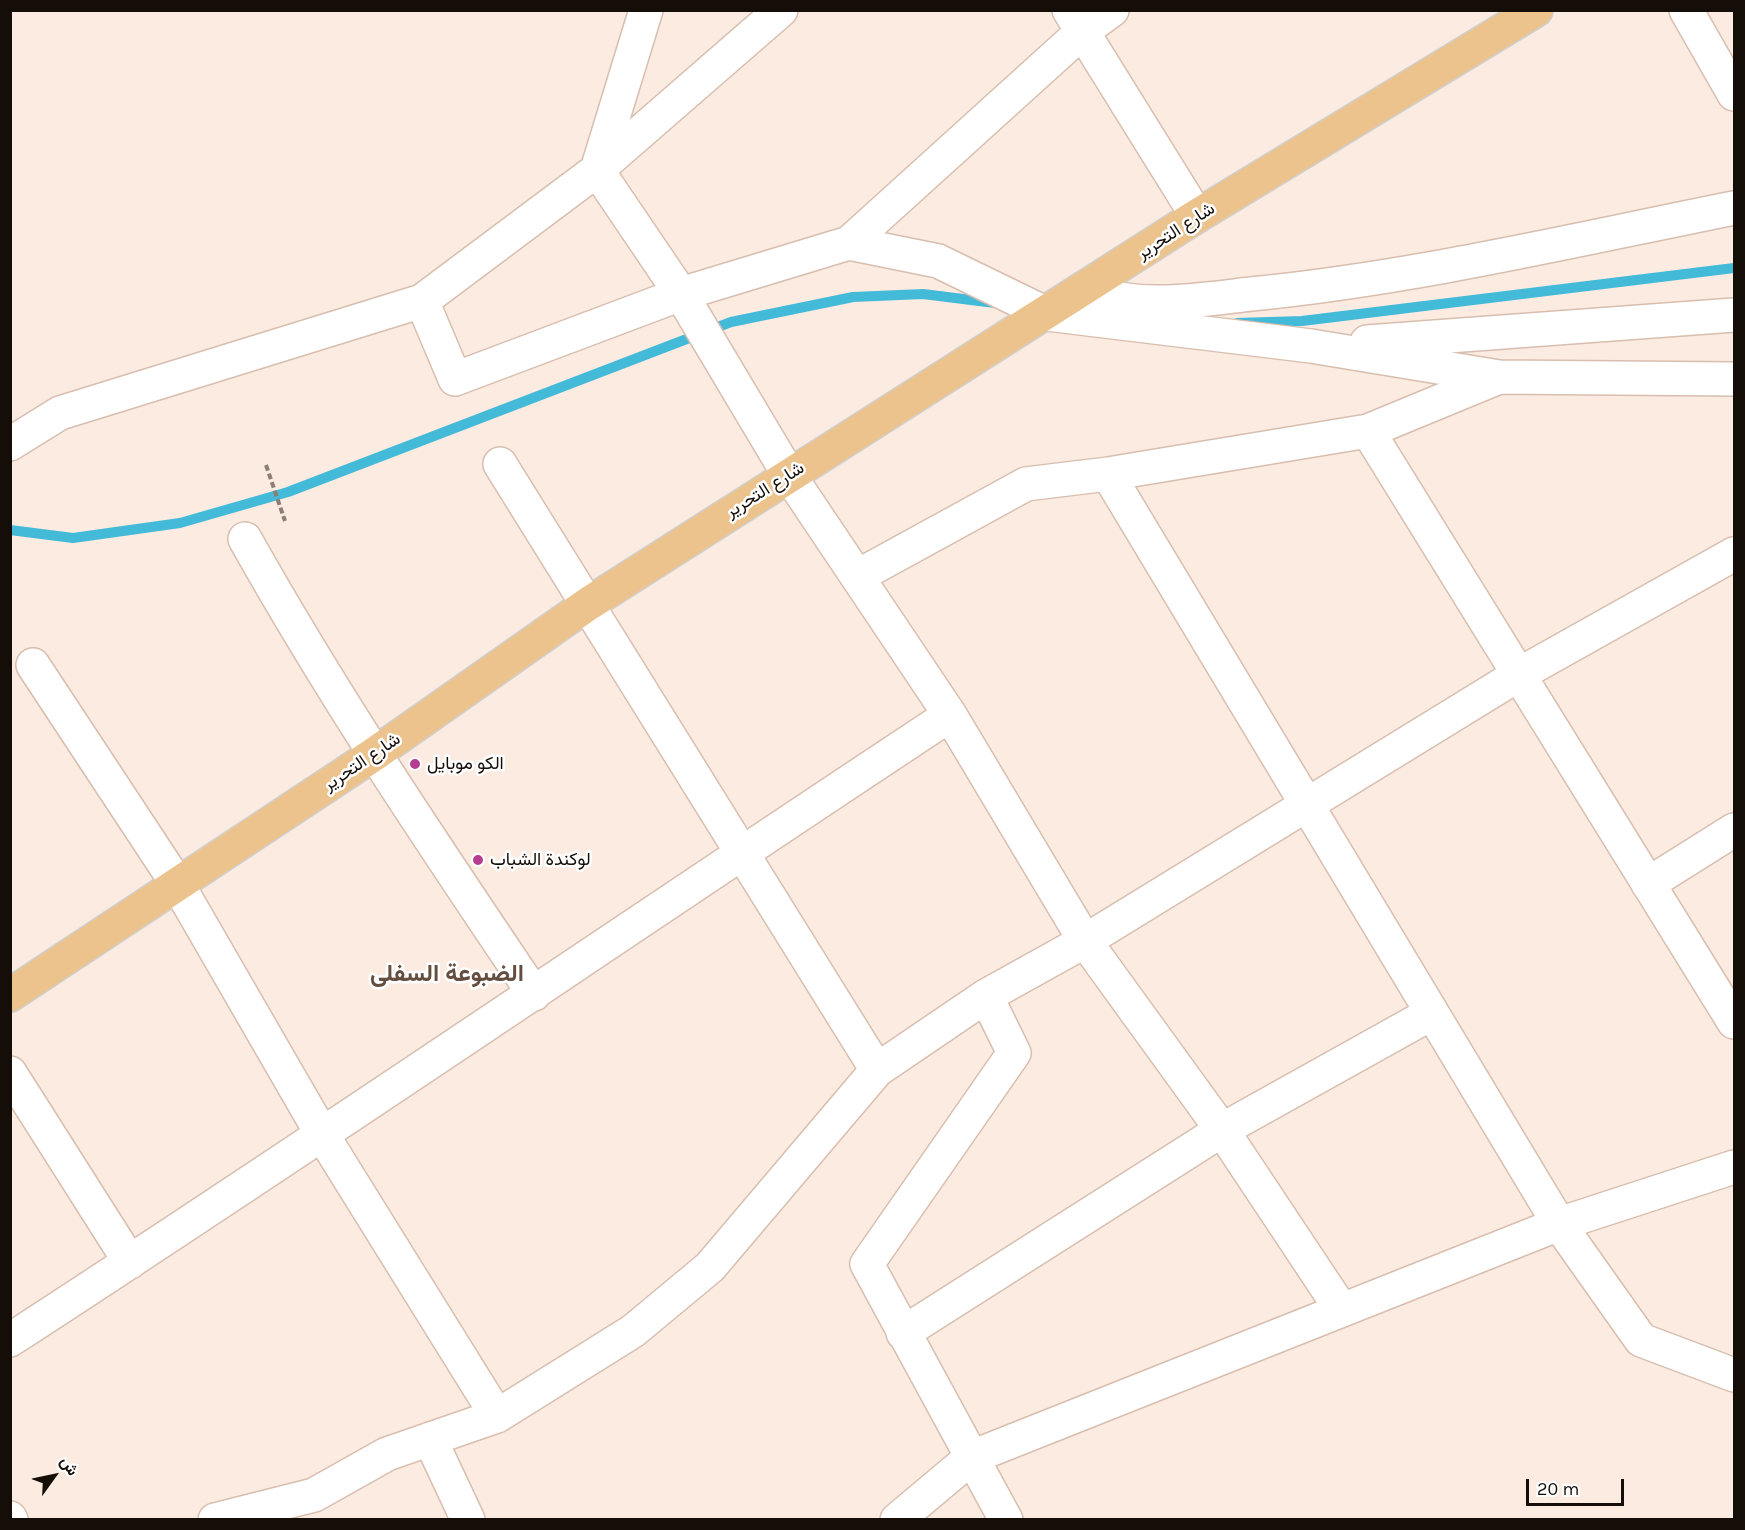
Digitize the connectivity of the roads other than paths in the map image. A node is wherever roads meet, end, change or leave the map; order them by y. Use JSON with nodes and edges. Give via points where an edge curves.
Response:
{"nodes":[{"id":1,"x":646,"y":10,"type":"edge"},
{"id":2,"x":781,"y":10,"type":"edge"},
{"id":3,"x":1112,"y":10,"type":"edge"},
{"id":4,"x":1536,"y":10,"type":"edge"},
{"id":5,"x":1686,"y":10,"type":"edge"},
{"id":6,"x":1075,"y":21,"type":"edge"},
{"id":7,"x":1734,"y":94,"type":"edge"},
{"id":8,"x":597,"y":170,"type":"junction"},
{"id":9,"x":1734,"y":208,"type":"edge"},
{"id":10,"x":1197,"y":216,"type":"junction"},
{"id":11,"x":849,"y":243,"type":"junction"},
{"id":12,"x":1085,"y":289,"type":"junction"},
{"id":13,"x":422,"y":301,"type":"junction"},
{"id":14,"x":686,"y":303,"type":"junction"},
{"id":15,"x":1047,"y":314,"type":"junction"},
{"id":16,"x":1734,"y":315,"type":"edge"},
{"id":17,"x":1311,"y":346,"type":"junction"},
{"id":18,"x":1499,"y":377,"type":"junction"},
{"id":19,"x":1734,"y":379,"type":"edge"},
{"id":20,"x":1368,"y":431,"type":"junction"},
{"id":21,"x":10,"y":444,"type":"edge"},
{"id":22,"x":500,"y":464,"type":"dead end"},
{"id":23,"x":1108,"y":474,"type":"junction"},
{"id":24,"x":789,"y":475,"type":"junction"},
{"id":25,"x":245,"y":539,"type":"dead end"},
{"id":26,"x":1734,"y":554,"type":"edge"},
{"id":27,"x":858,"y":576,"type":"junction"},
{"id":28,"x":588,"y":604,"type":"junction"},
{"id":29,"x":33,"y":665,"type":"dead end"},
{"id":30,"x":1518,"y":675,"type":"junction"},
{"id":31,"x":950,"y":715,"type":"junction"},
{"id":32,"x":373,"y":755,"type":"junction"},
{"id":33,"x":1307,"y":805,"type":"junction"},
{"id":34,"x":1734,"y":830,"type":"edge"},
{"id":35,"x":742,"y":852,"type":"junction"},
{"id":36,"x":1648,"y":884,"type":"junction"},
{"id":37,"x":178,"y":885,"type":"junction"},
{"id":38,"x":1085,"y":941,"type":"junction"},
{"id":39,"x":534,"y":994,"type":"junction"},
{"id":40,"x":10,"y":995,"type":"edge"},
{"id":41,"x":986,"y":996,"type":"junction"},
{"id":42,"x":1432,"y":1013,"type":"junction"},
{"id":43,"x":1734,"y":1022,"type":"edge"},
{"id":44,"x":877,"y":1070,"type":"junction"},
{"id":45,"x":10,"y":1073,"type":"edge"},
{"id":46,"x":1222,"y":1130,"type":"junction"},
{"id":47,"x":323,"y":1136,"type":"junction"},
{"id":48,"x":1734,"y":1167,"type":"edge"},
{"id":49,"x":1559,"y":1224,"type":"junction"},
{"id":50,"x":130,"y":1262,"type":"junction"},
{"id":51,"x":1341,"y":1309,"type":"junction"},
{"id":52,"x":903,"y":1333,"type":"junction"},
{"id":53,"x":10,"y":1340,"type":"edge"},
{"id":54,"x":1734,"y":1375,"type":"edge"},
{"id":55,"x":497,"y":1416,"type":"junction"},
{"id":56,"x":430,"y":1439,"type":"junction"},
{"id":57,"x":972,"y":1457,"type":"junction"},
{"id":58,"x":246,"y":1515,"type":"edge"},
{"id":59,"x":215,"y":1520,"type":"edge"},
{"id":60,"x":468,"y":1520,"type":"edge"},
{"id":61,"x":897,"y":1520,"type":"edge"},
{"id":62,"x":1006,"y":1520,"type":"edge"}],
"edges":[{"from":1,"to":8,"type":"street"},
{"from":2,"to":8,"type":"street"},
{"from":3,"to":6,"type":"street"},
{"from":4,"to":10,"type":"main road","name":"شارع التحرير"},
{"from":5,"to":7,"type":"street"},
{"from":6,"to":10,"type":"street"},
{"from":6,"to":11,"type":"street"},
{"from":8,"to":13,"type":"street"},
{"from":8,"to":14,"type":"street"},
{"from":9,"to":12,"type":"street","via":[[1417,273],[1291,290],[1174,302],[1104,297]]},
{"from":10,"to":12,"type":"main road","name":"شارع التحرير"},
{"from":11,"to":14,"type":"street"},
{"from":11,"to":15,"type":"street","via":[[938,261]]},
{"from":12,"to":15,"type":"main road","name":"شارع التحرير"},
{"from":13,"to":14,"type":"street","via":[[455,379]]},
{"from":13,"to":21,"type":"street","via":[[60,413]]},
{"from":14,"to":24,"type":"street"},
{"from":15,"to":17,"type":"street"},
{"from":15,"to":24,"type":"main road","name":"شارع التحرير"},
{"from":16,"to":17,"type":"street"},
{"from":17,"to":18,"type":"street"},
{"from":18,"to":19,"type":"street"},
{"from":18,"to":20,"type":"street"},
{"from":20,"to":23,"type":"street"},
{"from":20,"to":30,"type":"street"},
{"from":22,"to":28,"type":"street"},
{"from":23,"to":27,"type":"street","via":[[1026,484]]},
{"from":23,"to":33,"type":"street"},
{"from":24,"to":27,"type":"street"},
{"from":24,"to":28,"type":"main road","name":"شارع التحرير"},
{"from":25,"to":32,"type":"street"},
{"from":26,"to":30,"type":"street"},
{"from":27,"to":31,"type":"street"},
{"from":28,"to":32,"type":"main road","name":"شارع التحرير"},
{"from":28,"to":35,"type":"street"},
{"from":29,"to":37,"type":"street"},
{"from":30,"to":33,"type":"street"},
{"from":30,"to":36,"type":"street"},
{"from":31,"to":35,"type":"street"},
{"from":31,"to":38,"type":"street"},
{"from":32,"to":37,"type":"main road","name":"شارع التحرير"},
{"from":32,"to":39,"type":"street"},
{"from":33,"to":38,"type":"street"},
{"from":33,"to":42,"type":"street"},
{"from":34,"to":36,"type":"street"},
{"from":35,"to":39,"type":"street"},
{"from":35,"to":44,"type":"street"},
{"from":36,"to":43,"type":"street"},
{"from":37,"to":40,"type":"main road","name":"شارع التحرير"},
{"from":37,"to":47,"type":"street"},
{"from":38,"to":41,"type":"street"},
{"from":38,"to":46,"type":"street"},
{"from":39,"to":47,"type":"street"},
{"from":41,"to":44,"type":"street"},
{"from":41,"to":52,"type":"street","via":[[1014,1053],[867,1264]]},
{"from":42,"to":46,"type":"street"},
{"from":42,"to":49,"type":"street"},
{"from":44,"to":55,"type":"street","via":[[710,1267],[633,1331]]},
{"from":45,"to":50,"type":"street"},
{"from":46,"to":51,"type":"street"},
{"from":46,"to":52,"type":"street"},
{"from":47,"to":50,"type":"street"},
{"from":47,"to":55,"type":"street"},
{"from":48,"to":49,"type":"street"},
{"from":49,"to":51,"type":"street"},
{"from":49,"to":54,"type":"street","via":[[1641,1340]]},
{"from":50,"to":53,"type":"street"},
{"from":51,"to":57,"type":"street"},
{"from":52,"to":57,"type":"street"},
{"from":55,"to":56,"type":"street"},
{"from":56,"to":58,"type":"street","via":[[387,1454],[314,1495]]},
{"from":56,"to":60,"type":"street"},
{"from":57,"to":61,"type":"street"},
{"from":57,"to":62,"type":"street"},
{"from":58,"to":59,"type":"street"}]}
